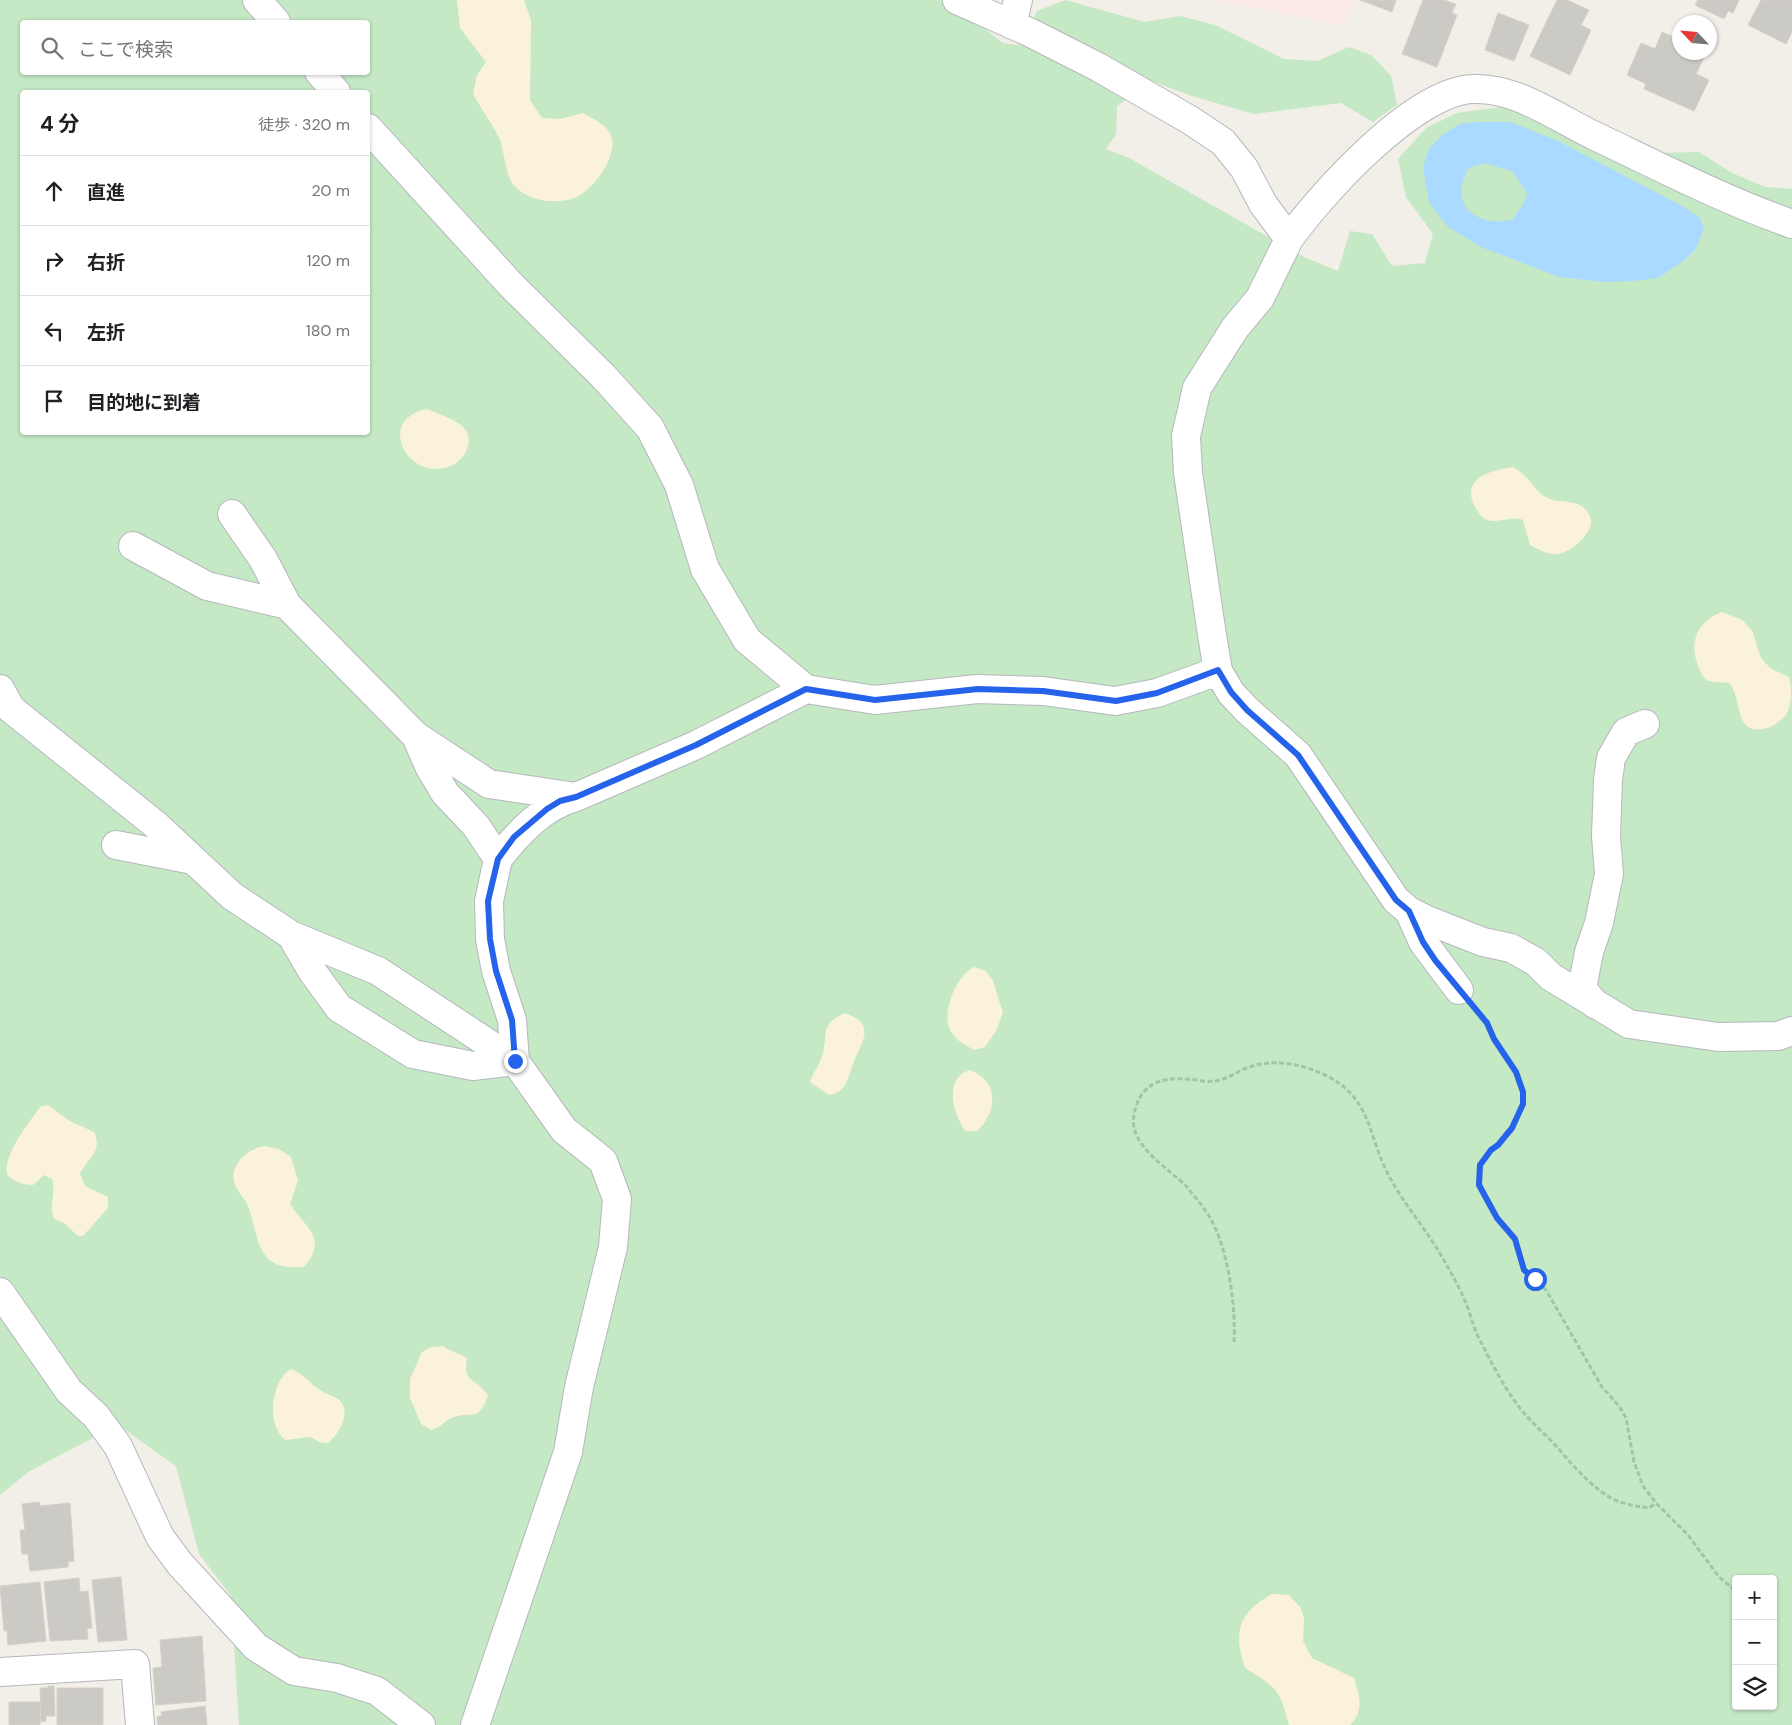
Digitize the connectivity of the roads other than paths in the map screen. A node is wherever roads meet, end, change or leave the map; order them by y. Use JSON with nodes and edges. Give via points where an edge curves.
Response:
{"nodes":[{"id":1,"x":257,"y":0,"type":"edge"},
{"id":2,"x":957,"y":0,"type":"edge"},
{"id":3,"x":1015,"y":12,"type":"edge"},
{"id":4,"x":274,"y":20,"type":"edge"},
{"id":5,"x":322,"y":75,"type":"edge"},
{"id":6,"x":334,"y":90,"type":"edge"},
{"id":7,"x":370,"y":130,"type":"edge"},
{"id":8,"x":1792,"y":224,"type":"edge"},
{"id":9,"x":1289,"y":239,"type":"junction"},
{"id":10,"x":232,"y":514,"type":"dead end"},
{"id":11,"x":133,"y":546,"type":"dead end"},
{"id":12,"x":287,"y":605,"type":"junction"},
{"id":13,"x":1218,"y":670,"type":"junction"},
{"id":14,"x":0,"y":689,"type":"edge"},
{"id":15,"x":806,"y":689,"type":"junction"},
{"id":16,"x":1646,"y":724,"type":"dead end"},
{"id":17,"x":416,"y":736,"type":"junction"},
{"id":18,"x":576,"y":797,"type":"junction"},
{"id":19,"x":116,"y":846,"type":"dead end"},
{"id":20,"x":498,"y":859,"type":"junction"},
{"id":21,"x":193,"y":860,"type":"junction"},
{"id":22,"x":1409,"y":911,"type":"junction"},
{"id":23,"x":291,"y":935,"type":"junction"},
{"id":24,"x":1459,"y":990,"type":"road end"},
{"id":25,"x":1596,"y":1005,"type":"junction"},
{"id":26,"x":1792,"y":1031,"type":"edge"},
{"id":27,"x":515,"y":1061,"type":"junction"},
{"id":28,"x":0,"y":1292,"type":"edge"},
{"id":29,"x":0,"y":1672,"type":"edge"},
{"id":30,"x":140,"y":1725,"type":"edge"},
{"id":31,"x":420,"y":1725,"type":"edge"},
{"id":32,"x":475,"y":1725,"type":"edge"}],
"edges":[{"from":1,"to":4,"type":"street"},
{"from":2,"to":3,"type":"street"},
{"from":3,"to":9,"type":"street","via":[[1098,67],[1223,142],[1244,168],[1263,204]]},
{"from":5,"to":6,"type":"street"},
{"from":7,"to":15,"type":"street","via":[[512,286],[604,377],[650,428],[679,485],[705,569],[714,585],[748,640]]},
{"from":8,"to":9,"type":"street","via":[[1747,208],[1516,96],[1474,89],[1450,93],[1386,134],[1312,208]]},
{"from":9,"to":13,"type":"street","via":[[1260,298],[1234,328],[1197,388],[1186,436],[1188,473]]},
{"from":10,"to":12,"type":"street","via":[[263,559]]},
{"from":11,"to":12,"type":"street","via":[[207,586]]},
{"from":12,"to":17,"type":"street"},
{"from":13,"to":15,"type":"street","via":[[1157,693],[1116,701],[1043,691],[978,689],[875,700]]},
{"from":13,"to":22,"type":"street","via":[[1247,710],[1298,755],[1396,900]]},
{"from":14,"to":21,"type":"street","via":[[11,709],[156,824]]},
{"from":15,"to":18,"type":"street","via":[[696,745]]},
{"from":16,"to":25,"type":"street","via":[[1626,732],[1611,758],[1606,836],[1609,874],[1582,989]]},
{"from":17,"to":18,"type":"street","via":[[489,784]]},
{"from":17,"to":20,"type":"street","via":[[445,794],[476,826]]},
{"from":18,"to":20,"type":"street","via":[[547,809],[514,837]]},
{"from":19,"to":21,"type":"street"},
{"from":20,"to":27,"type":"street","via":[[488,901],[490,939],[496,971],[512,1020]]},
{"from":21,"to":23,"type":"street","via":[[232,896]]},
{"from":22,"to":24,"type":"street","via":[[1423,942]]},
{"from":22,"to":25,"type":"street","via":[[1483,942],[1511,948]]},
{"from":23,"to":27,"type":"street","via":[[378,971]]},
{"from":23,"to":27,"type":"street","via":[[339,1008],[412,1054],[473,1066]]},
{"from":25,"to":26,"type":"street","via":[[1629,1024],[1718,1037],[1778,1036]]},
{"from":27,"to":32,"type":"street","via":[[564,1130],[603,1161],[616,1200],[613,1247],[579,1387],[568,1452]]},
{"from":28,"to":31,"type":"street","via":[[68,1391],[96,1416],[118,1446],[160,1537],[180,1564],[256,1647],[294,1671],[337,1678],[377,1691]]},
{"from":29,"to":30,"type":"street","via":[[135,1664]]}]}
